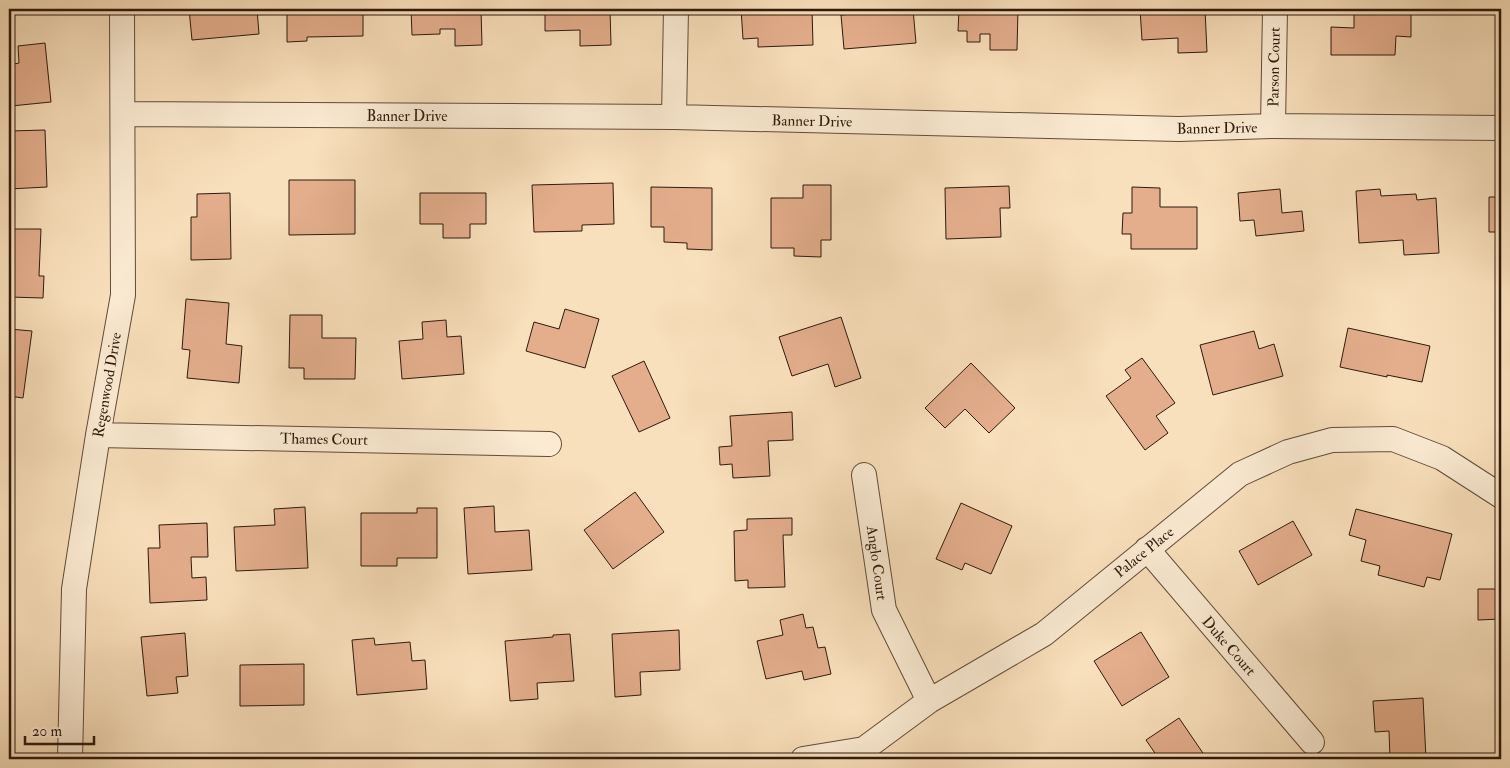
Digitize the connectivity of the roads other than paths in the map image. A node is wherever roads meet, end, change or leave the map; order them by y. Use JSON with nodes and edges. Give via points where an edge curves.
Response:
{"nodes":[{"id":1,"x":122,"y":9,"type":"edge"},
{"id":2,"x":676,"y":9,"type":"edge"},
{"id":3,"x":1275,"y":9,"type":"edge"},
{"id":4,"x":123,"y":114,"type":"junction"},
{"id":5,"x":674,"y":117,"type":"junction"},
{"id":6,"x":1273,"y":126,"type":"junction"},
{"id":7,"x":1501,"y":128,"type":"edge"},
{"id":8,"x":98,"y":435,"type":"junction"},
{"id":9,"x":549,"y":444,"type":"dead end"},
{"id":10,"x":864,"y":475,"type":"dead end"},
{"id":11,"x":1501,"y":496,"type":"edge"},
{"id":12,"x":1147,"y":549,"type":"junction"},
{"id":13,"x":929,"y":700,"type":"junction"},
{"id":14,"x":1312,"y":742,"type":"dead end"},
{"id":15,"x":70,"y":759,"type":"edge"},
{"id":16,"x":803,"y":759,"type":"edge"}],
"edges":[{"from":1,"to":4,"type":"street","name":"Regenwood Drive"},
{"from":2,"to":5,"type":"street"},
{"from":3,"to":6,"type":"street","name":"Parson Court"},
{"from":4,"to":5,"type":"street","name":"Banner Drive"},
{"from":4,"to":8,"type":"street","name":"Regenwood Drive","via":[[123,296]]},
{"from":5,"to":6,"type":"street","name":"Banner Drive","via":[[1179,129]]},
{"from":6,"to":7,"type":"street","name":"Banner Drive"},
{"from":8,"to":9,"type":"street","name":"Thames Court"},
{"from":8,"to":15,"type":"street","name":"Regenwood Drive","via":[[74,589]]},
{"from":10,"to":13,"type":"street","name":"Anglo Court","via":[[884,610]]},
{"from":11,"to":12,"type":"street","name":"Palace Place","via":[[1442,458],[1393,439],[1332,440],[1288,452],[1240,474]]},
{"from":12,"to":13,"type":"street","name":"Palace Place","via":[[1044,634]]},
{"from":12,"to":14,"type":"street","name":"Duke Court"},
{"from":13,"to":16,"type":"street","name":"Palace Place","via":[[864,749]]}]}
